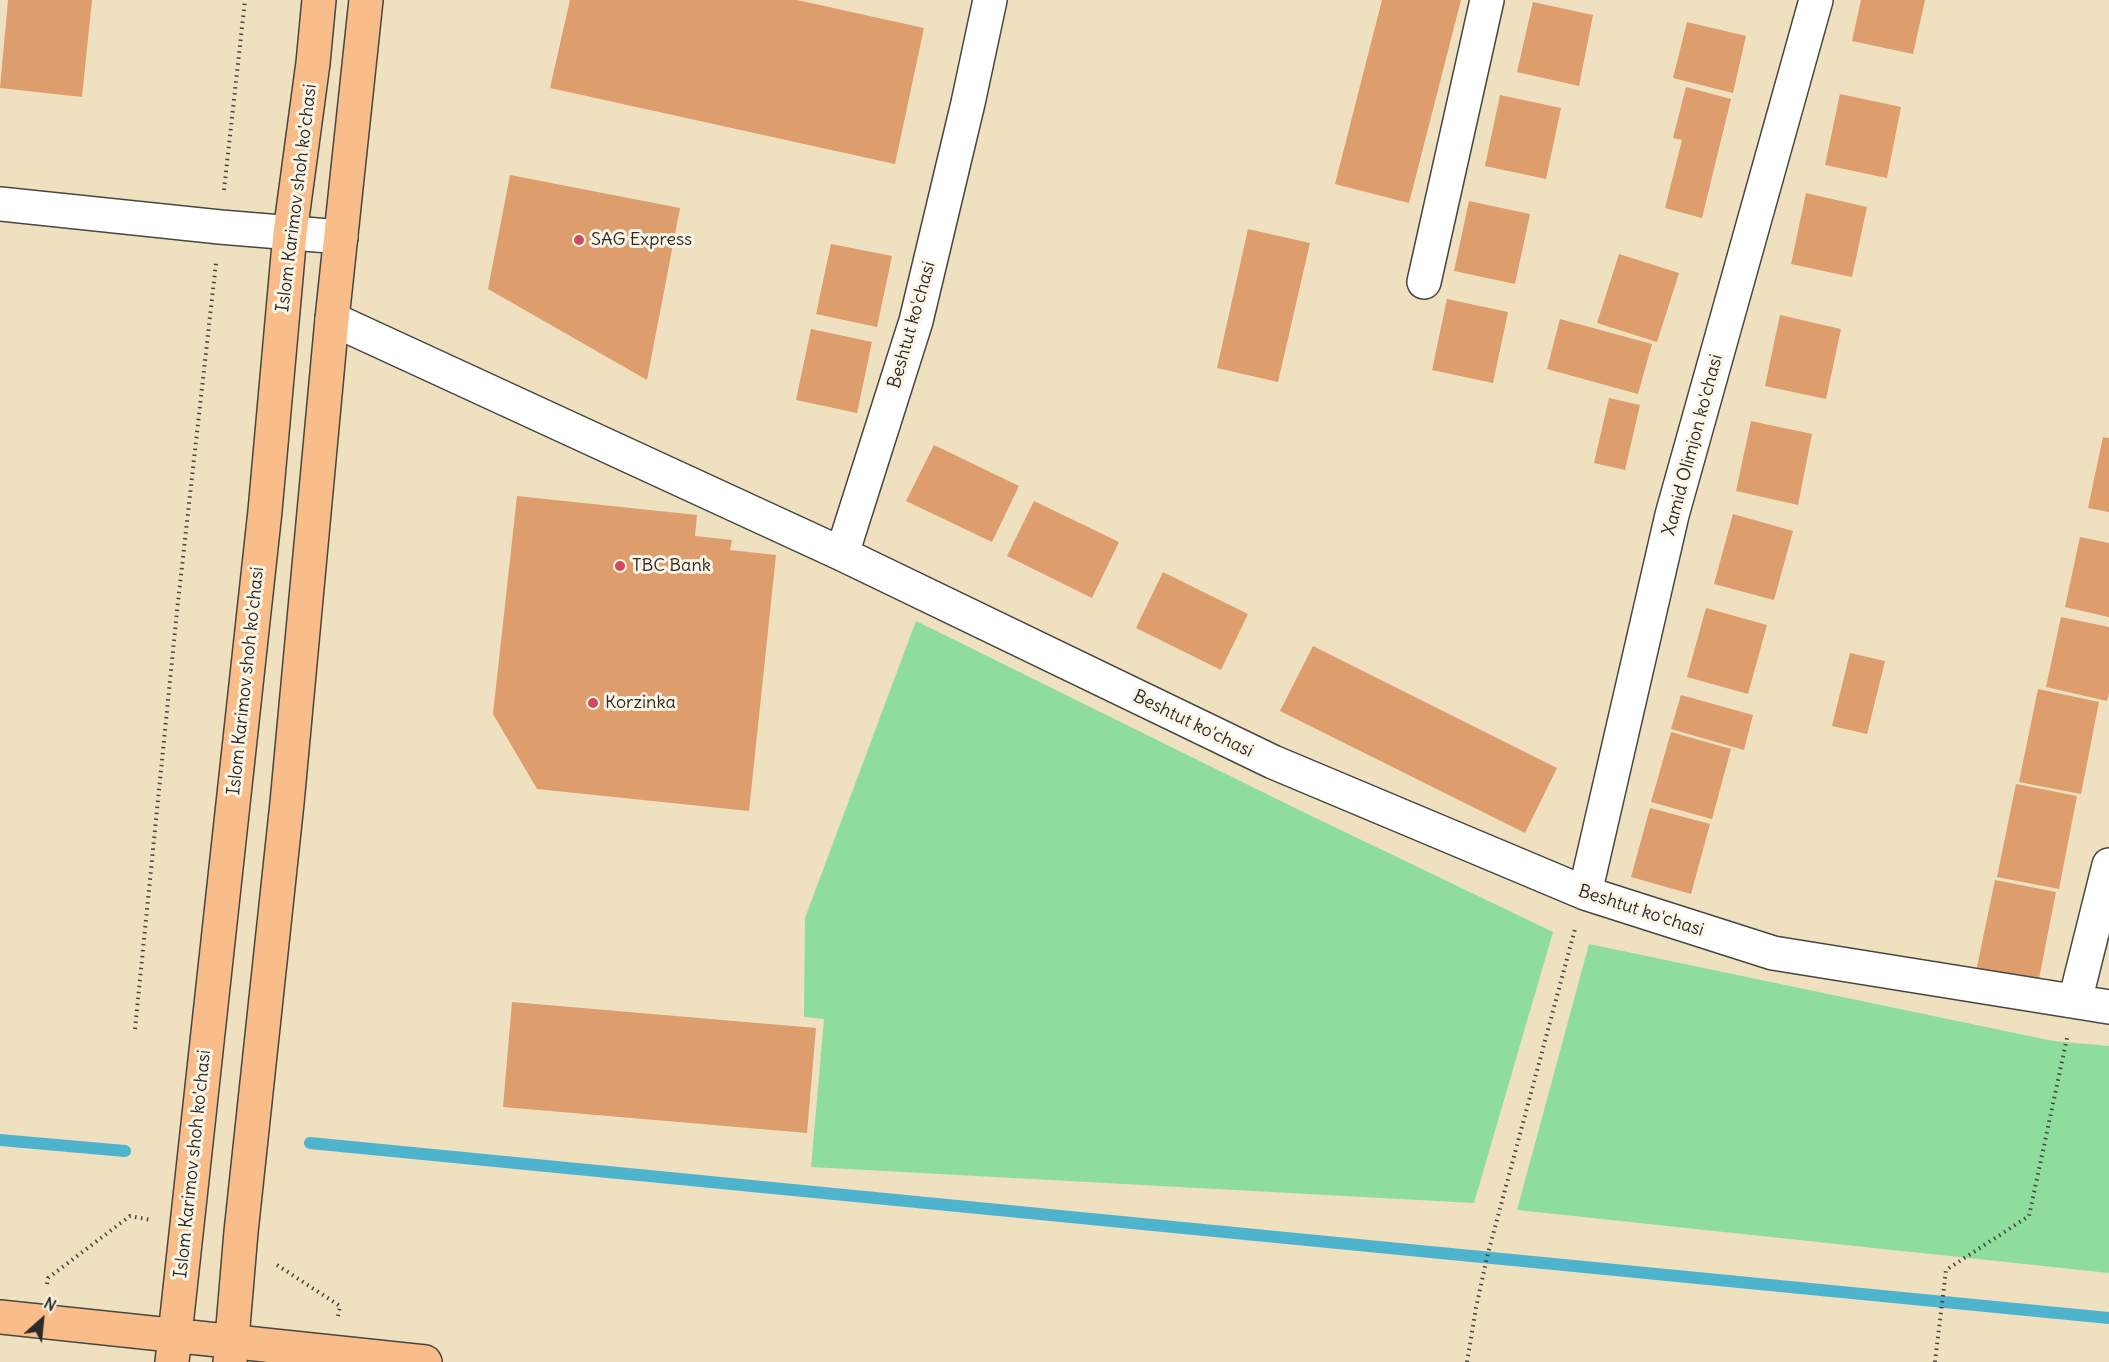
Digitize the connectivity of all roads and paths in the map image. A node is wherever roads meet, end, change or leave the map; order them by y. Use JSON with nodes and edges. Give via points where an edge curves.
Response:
{"nodes":[{"id":1,"x":245,"y":0,"type":"edge"},
{"id":2,"x":319,"y":0,"type":"edge"},
{"id":3,"x":366,"y":0,"type":"edge"},
{"id":4,"x":990,"y":0,"type":"edge"},
{"id":5,"x":1487,"y":0,"type":"edge"},
{"id":6,"x":1816,"y":0,"type":"edge"},
{"id":7,"x":0,"y":204,"type":"edge"},
{"id":8,"x":220,"y":227,"type":"junction"},
{"id":9,"x":290,"y":233,"type":"junction"},
{"id":10,"x":341,"y":237,"type":"junction"},
{"id":11,"x":1424,"y":282,"type":"dead end"},
{"id":12,"x":332,"y":319,"type":"junction"},
{"id":13,"x":842,"y":554,"type":"junction"},
{"id":14,"x":2109,"y":865,"type":"edge"},
{"id":15,"x":1585,"y":893,"type":"junction"},
{"id":16,"x":2075,"y":1001,"type":"junction"},
{"id":17,"x":2109,"y":1006,"type":"edge"},
{"id":18,"x":135,"y":1029,"type":"dead end"},
{"id":19,"x":186,"y":1226,"type":"junction"},
{"id":20,"x":277,"y":1256,"type":"dead end"},
{"id":21,"x":46,"y":1289,"type":"dead end"},
{"id":22,"x":0,"y":1317,"type":"edge"},
{"id":23,"x":173,"y":1349,"type":"edge"},
{"id":24,"x":231,"y":1351,"type":"edge"},
{"id":25,"x":332,"y":1353,"type":"junction"},
{"id":26,"x":424,"y":1362,"type":"edge"},
{"id":27,"x":1467,"y":1362,"type":"edge"},
{"id":28,"x":1935,"y":1362,"type":"edge"}],
"edges":[{"from":1,"to":8,"type":"path"},
{"from":2,"to":9,"type":"main road","name":"Islom Karimov shoh ko'chasi"},
{"from":3,"to":10,"type":"main road"},
{"from":4,"to":13,"type":"street","name":"Beshtut ko'chasi","via":[[916,321]]},
{"from":5,"to":11,"type":"street"},
{"from":6,"to":15,"type":"street","name":"Xamid Olimjon ko'chasi","via":[[1672,515]]},
{"from":7,"to":8,"type":"street"},
{"from":8,"to":9,"type":"street"},
{"from":8,"to":18,"type":"path"},
{"from":9,"to":10,"type":"street"},
{"from":9,"to":19,"type":"main road","name":"Islom Karimov shoh ko'chasi","via":[[265,511]]},
{"from":10,"to":12,"type":"main road"},
{"from":12,"to":13,"type":"street"},
{"from":12,"to":24,"type":"main road"},
{"from":13,"to":15,"type":"street","name":"Beshtut ko'chasi","via":[[1273,762]]},
{"from":14,"to":16,"type":"street"},
{"from":15,"to":16,"type":"street","name":"Beshtut ko'chasi","via":[[1773,953]]},
{"from":15,"to":27,"type":"path","via":[[1487,1257]]},
{"from":16,"to":17,"type":"street","name":"Beshtut ko'chasi"},
{"from":16,"to":28,"type":"path","via":[[2029,1216],[1946,1270]]},
{"from":19,"to":21,"type":"path","via":[[130,1216],[48,1278]]},
{"from":19,"to":23,"type":"main road","name":"Islom Karimov shoh ko'chasi"},
{"from":20,"to":25,"type":"path","via":[[277,1266],[340,1306]]},
{"from":22,"to":23,"type":"main road"},
{"from":23,"to":24,"type":"main road"},
{"from":24,"to":25,"type":"main road"},
{"from":25,"to":26,"type":"main road"}]}
